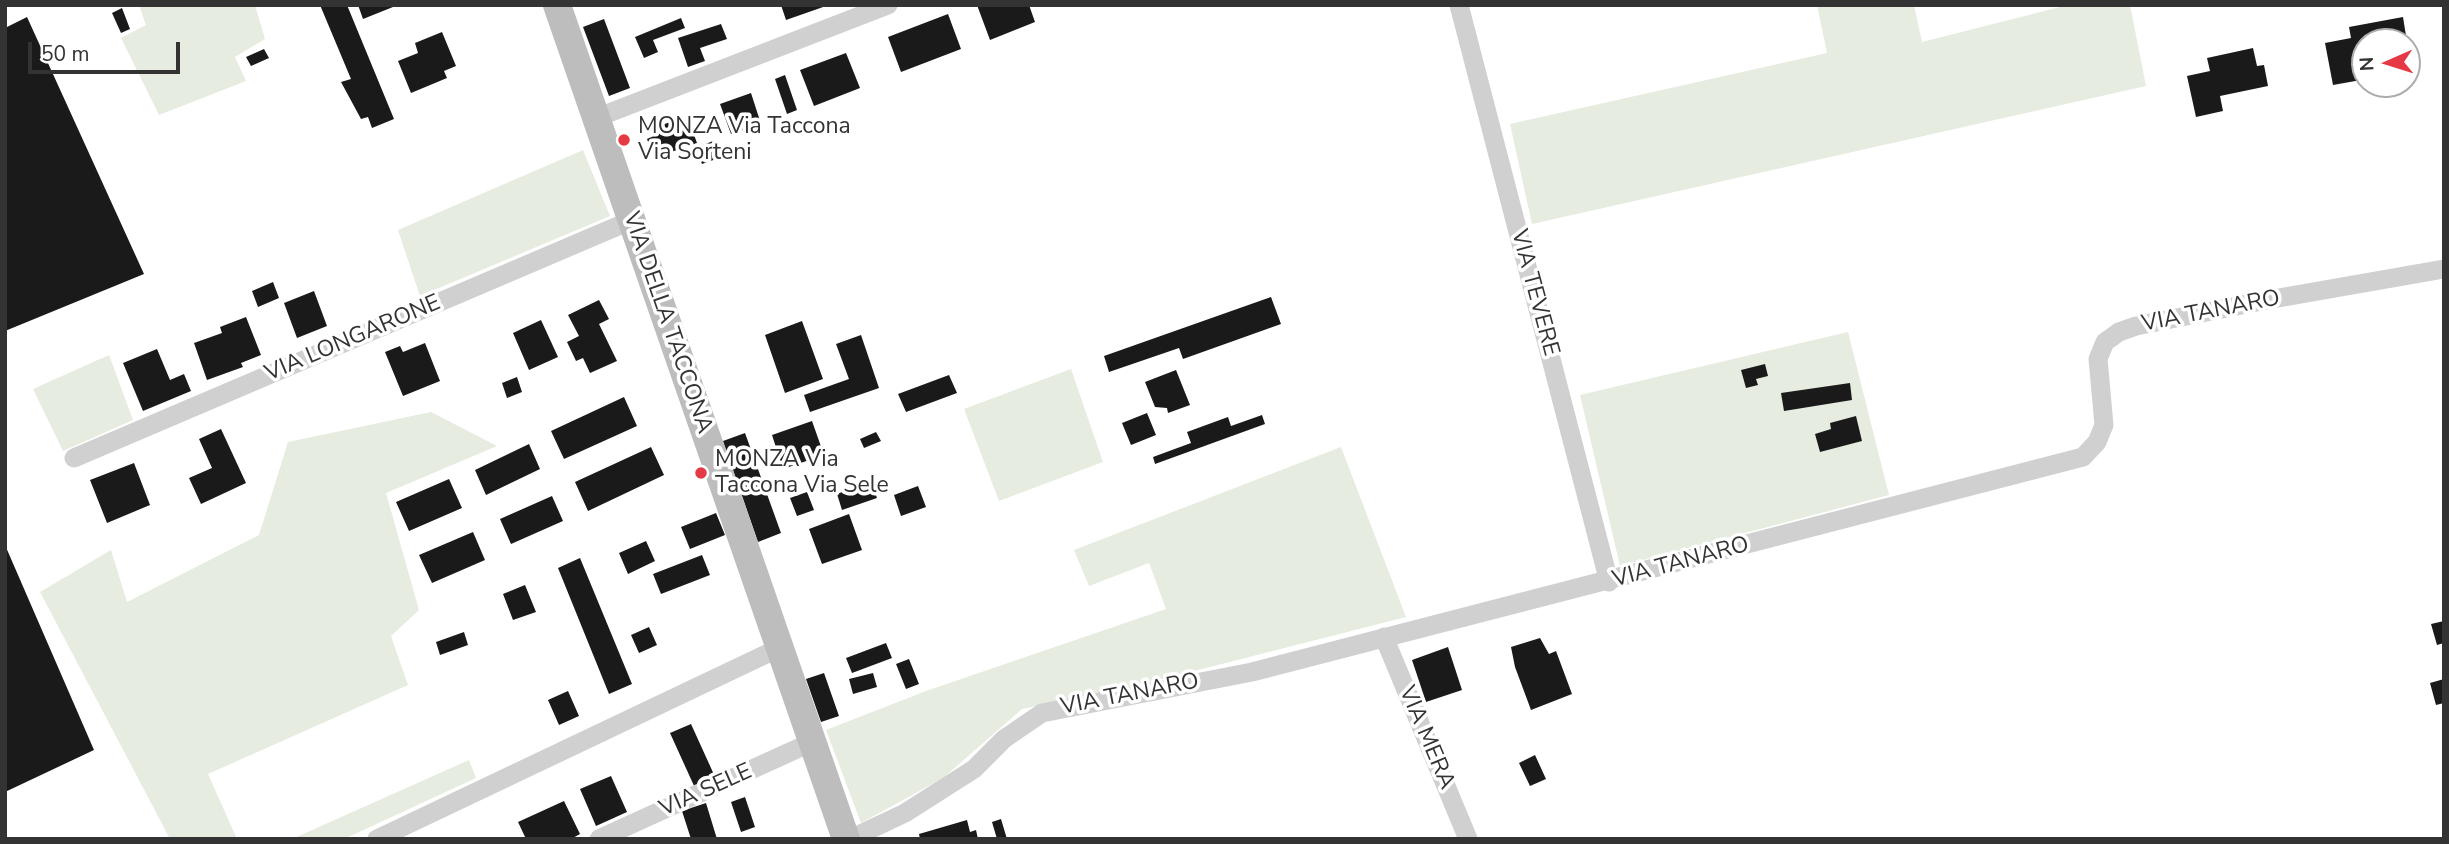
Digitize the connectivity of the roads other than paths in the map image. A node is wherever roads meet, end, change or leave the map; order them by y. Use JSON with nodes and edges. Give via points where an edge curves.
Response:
{"nodes":[{"id":1,"x":557,"y":5,"type":"edge"},
{"id":2,"x":888,"y":5,"type":"edge"},
{"id":3,"x":1459,"y":5,"type":"edge"},
{"id":4,"x":596,"y":118,"type":"junction"},
{"id":5,"x":632,"y":220,"type":"junction"},
{"id":6,"x":2444,"y":269,"type":"edge"},
{"id":7,"x":74,"y":458,"type":"dead end"},
{"id":8,"x":1609,"y":582,"type":"junction"},
{"id":9,"x":1384,"y":637,"type":"junction"},
{"id":10,"x":779,"y":648,"type":"junction"},
{"id":11,"x":812,"y":742,"type":"junction"},
{"id":12,"x":377,"y":839,"type":"edge"},
{"id":13,"x":599,"y":839,"type":"edge"},
{"id":14,"x":848,"y":839,"type":"edge"},
{"id":15,"x":1468,"y":839,"type":"edge"}],
"edges":[{"from":1,"to":4,"type":"main road","name":"VIA DELLA TACCONA"},
{"from":2,"to":4,"type":"street"},
{"from":3,"to":8,"type":"street","name":"VIA TEVERE"},
{"from":4,"to":5,"type":"main road","name":"VIA DELLA TACCONA"},
{"from":5,"to":7,"type":"street","name":"VIA LONGARONE"},
{"from":5,"to":10,"type":"main road","name":"VIA DELLA TACCONA"},
{"from":6,"to":8,"type":"street","name":"VIA TANARO","via":[[2119,332],[2105,342],[2098,359],[2104,425],[2083,457]]},
{"from":8,"to":9,"type":"street","name":"VIA TANARO"},
{"from":9,"to":14,"type":"street","name":"VIA TANARO","via":[[1252,672],[1042,713],[1004,739],[974,769],[905,813]]},
{"from":9,"to":15,"type":"street","name":"VIA MERA"},
{"from":10,"to":11,"type":"main road","name":"VIA DELLA TACCONA"},
{"from":10,"to":12,"type":"street"},
{"from":11,"to":13,"type":"street","name":"VIA SELE"},
{"from":11,"to":14,"type":"main road","name":"VIA DELLA TACCONA"}]}
